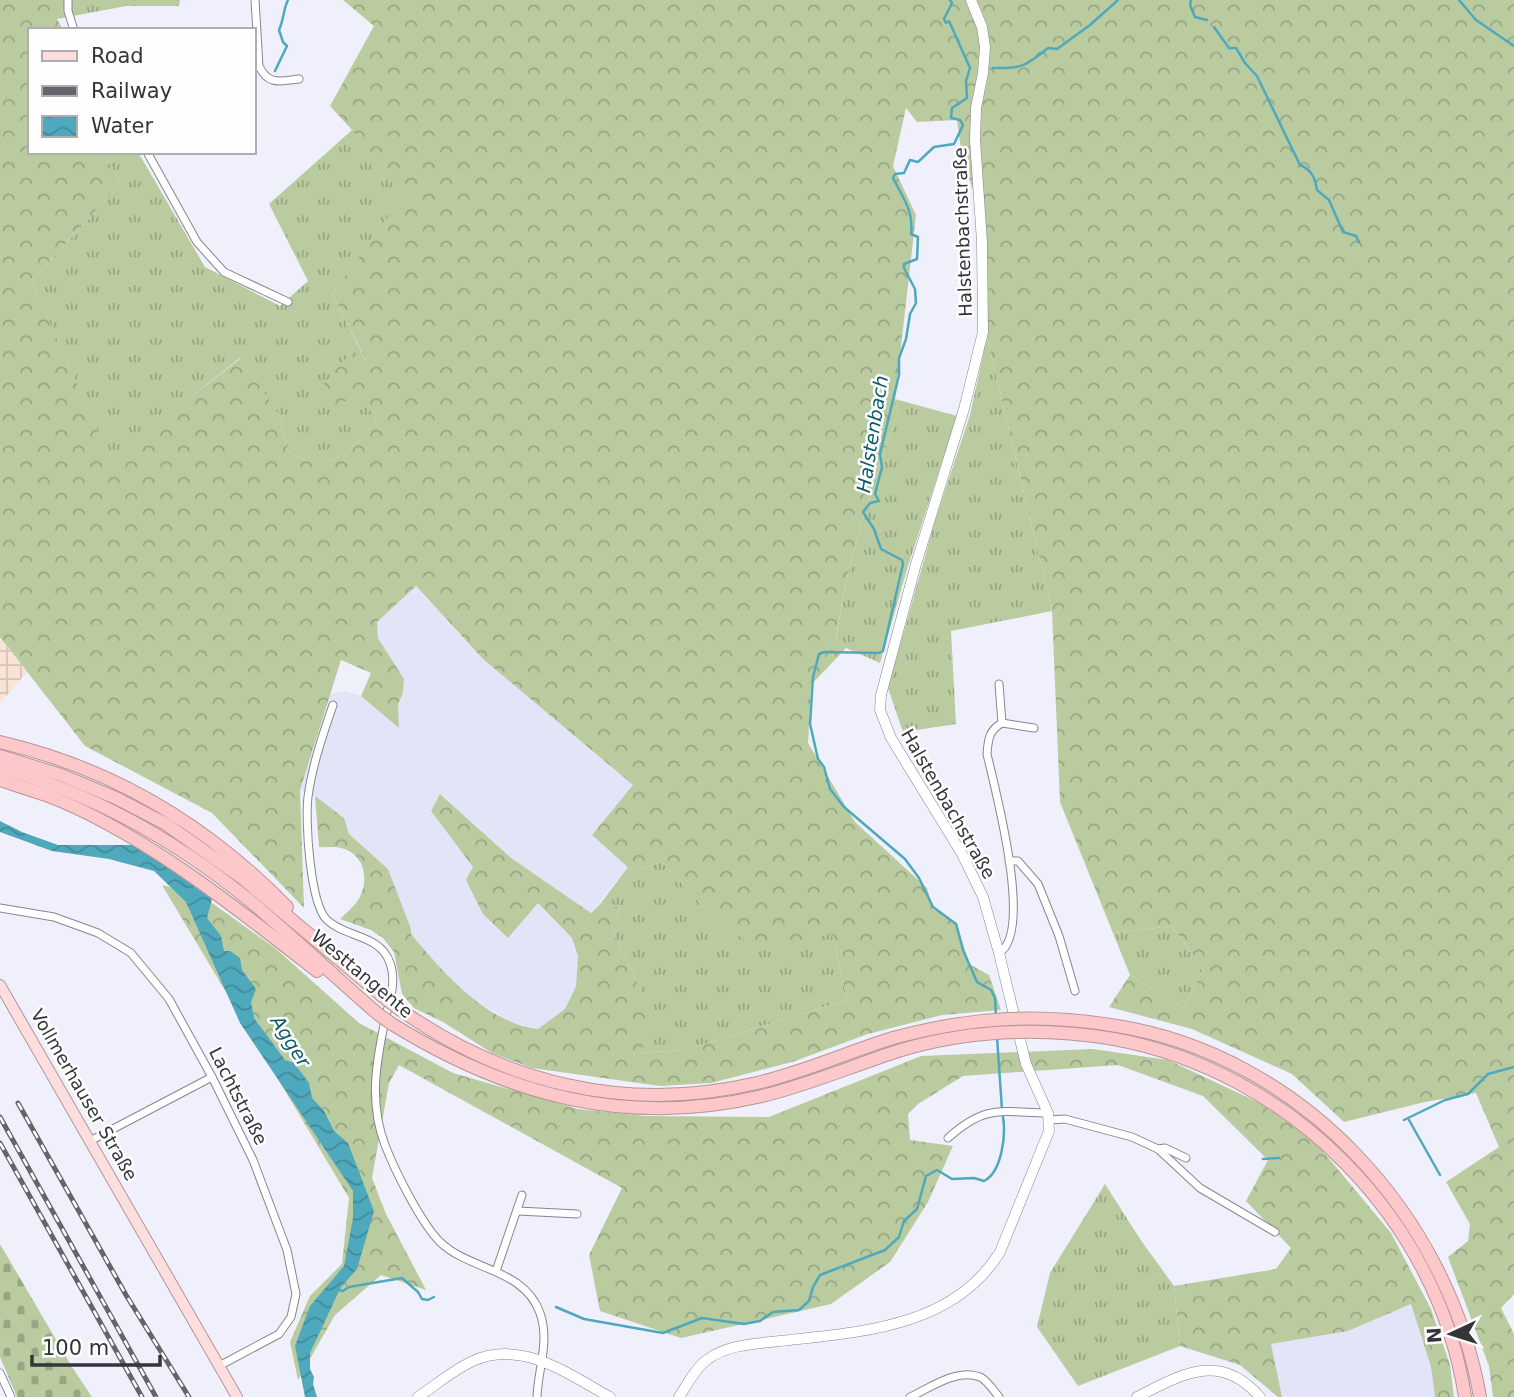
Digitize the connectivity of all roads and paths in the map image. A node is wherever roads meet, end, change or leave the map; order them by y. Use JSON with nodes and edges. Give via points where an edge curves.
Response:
{"nodes":[{"id":1,"x":68,"y":0,"type":"edge"},
{"id":2,"x":255,"y":0,"type":"edge"},
{"id":3,"x":971,"y":0,"type":"edge"},
{"id":4,"x":73,"y":28,"type":"edge"},
{"id":5,"x":299,"y":79,"type":"dead end"},
{"id":6,"x":148,"y":154,"type":"edge"},
{"id":7,"x":288,"y":302,"type":"dead end"},
{"id":8,"x":999,"y":684,"type":"dead end"},
{"id":9,"x":333,"y":705,"type":"dead end"},
{"id":10,"x":1002,"y":723,"type":"junction"},
{"id":11,"x":1034,"y":728,"type":"dead end"},
{"id":12,"x":0,"y":742,"type":"edge"},
{"id":13,"x":0,"y":755,"type":"edge"},
{"id":14,"x":0,"y":768,"type":"edge"},
{"id":15,"x":0,"y":780,"type":"edge"},
{"id":16,"x":1009,"y":861,"type":"junction"},
{"id":17,"x":0,"y":908,"type":"edge"},
{"id":18,"x":302,"y":930,"type":"junction"},
{"id":19,"x":999,"y":953,"type":"junction"},
{"id":20,"x":340,"y":981,"type":"junction"},
{"id":21,"x":0,"y":985,"type":"edge"},
{"id":22,"x":1075,"y":991,"type":"dead end"},
{"id":23,"x":896,"y":1045,"type":"junction"},
{"id":24,"x":212,"y":1077,"type":"junction"},
{"id":25,"x":1048,"y":1116,"type":"junction"},
{"id":26,"x":948,"y":1138,"type":"dead end"},
{"id":27,"x":90,"y":1141,"type":"junction"},
{"id":28,"x":1158,"y":1149,"type":"junction"},
{"id":29,"x":1186,"y":1158,"type":"dead end"},
{"id":30,"x":522,"y":1195,"type":"dead end"},
{"id":31,"x":518,"y":1211,"type":"junction"},
{"id":32,"x":577,"y":1214,"type":"dead end"},
{"id":33,"x":1275,"y":1232,"type":"dead end"},
{"id":34,"x":496,"y":1271,"type":"junction"},
{"id":35,"x":544,"y":1361,"type":"junction"},
{"id":36,"x":219,"y":1366,"type":"junction"},
{"id":37,"x":0,"y":1373,"type":"edge"},
{"id":38,"x":11,"y":1397,"type":"edge"},
{"id":39,"x":237,"y":1397,"type":"edge"},
{"id":40,"x":418,"y":1397,"type":"edge"},
{"id":41,"x":537,"y":1397,"type":"edge"},
{"id":42,"x":610,"y":1397,"type":"edge"},
{"id":43,"x":678,"y":1397,"type":"edge"},
{"id":44,"x":910,"y":1397,"type":"edge"},
{"id":45,"x":999,"y":1397,"type":"edge"},
{"id":46,"x":1137,"y":1397,"type":"edge"},
{"id":47,"x":1260,"y":1397,"type":"edge"},
{"id":48,"x":1465,"y":1397,"type":"edge"},
{"id":49,"x":1480,"y":1397,"type":"edge"}],
"edges":[{"from":1,"to":4,"type":"street"},
{"from":2,"to":5,"type":"street","via":[[263,75],[273,82]]},
{"from":3,"to":19,"type":"street","name":"Halstenbachstraße","via":[[985,47],[975,139],[983,332],[880,709],[891,738],[973,874]]},
{"from":6,"to":7,"type":"street","via":[[197,242],[223,272]]},
{"from":8,"to":10,"type":"street"},
{"from":9,"to":34,"type":"street","via":[[308,800],[313,886],[318,906],[329,922],[375,943],[390,963],[393,982],[374,1082],[385,1146],[431,1231],[466,1260]]},
{"from":10,"to":11,"type":"street"},
{"from":10,"to":16,"type":"street","via":[[988,738],[988,754]]},
{"from":12,"to":18,"type":"highway","via":[[66,761],[177,815],[232,854],[294,914]]},
{"from":13,"to":18,"type":"highway","name":"Westtangente","via":[[61,775],[166,824],[241,877]]},
{"from":14,"to":20,"type":"highway","name":"Westtangente","via":[[122,815],[207,868]]},
{"from":15,"to":20,"type":"highway","via":[[48,796],[149,849],[318,972]]},
{"from":16,"to":19,"type":"street","via":[[1013,933],[1007,949]]},
{"from":16,"to":22,"type":"street","via":[[1018,861],[1038,884]]},
{"from":17,"to":24,"type":"street","name":"Lachtstraße","via":[[54,917],[98,933],[131,953],[169,999]]},
{"from":18,"to":23,"type":"highway","name":"Westtangente","bridge":true,"via":[[431,1032],[521,1073],[584,1088],[657,1095],[702,1092],[754,1084]]},
{"from":19,"to":25,"type":"street","name":"Halstenbachstraße","via":[[1026,1064]]},
{"from":20,"to":23,"type":"highway","name":"Westtangente","bridge":true,"via":[[392,1024],[464,1065],[516,1085],[587,1102],[692,1107],[759,1097]]},
{"from":21,"to":27,"type":"main road","name":"Vollmerhauser Straße"},
{"from":23,"to":48,"type":"highway","bridge":true,"via":[[1015,1031],[1058,1032],[1160,1049],[1241,1084],[1296,1119],[1345,1162],[1402,1234],[1436,1296],[1459,1361]]},
{"from":23,"to":49,"type":"highway","bridge":true,"via":[[948,1025],[1049,1017],[1117,1026],[1181,1043],[1244,1070],[1297,1102],[1341,1138],[1397,1202],[1428,1249],[1460,1322]]},
{"from":24,"to":27,"type":"street"},
{"from":24,"to":36,"type":"street","name":"Lachtstraße","via":[[253,1160],[286,1250],[296,1294],[292,1317],[279,1334]]},
{"from":25,"to":26,"type":"street","via":[[989,1112]]},
{"from":25,"to":28,"type":"street","via":[[1132,1137]]},
{"from":25,"to":43,"type":"street","via":[[1049,1131],[1000,1252],[964,1293],[913,1319],[873,1330],[730,1347],[704,1361]]},
{"from":27,"to":36,"type":"main road","name":"Vollmerhauser Straße"},
{"from":28,"to":29,"type":"street"},
{"from":28,"to":33,"type":"street","via":[[1200,1188]]},
{"from":30,"to":31,"type":"street"},
{"from":31,"to":32,"type":"street"},
{"from":31,"to":34,"type":"street"},
{"from":34,"to":35,"type":"street","via":[[520,1286],[540,1312]]},
{"from":35,"to":40,"type":"street","via":[[516,1354],[488,1356],[462,1366]]},
{"from":35,"to":41,"type":"street"},
{"from":35,"to":42,"type":"street"},
{"from":36,"to":39,"type":"main road","name":"Vollmerhauser Straße"},
{"from":37,"to":38,"type":"street"},
{"from":44,"to":45,"type":"street","via":[[970,1374],[982,1377]]},
{"from":46,"to":47,"type":"street","via":[[1201,1370],[1241,1379]]}]}
